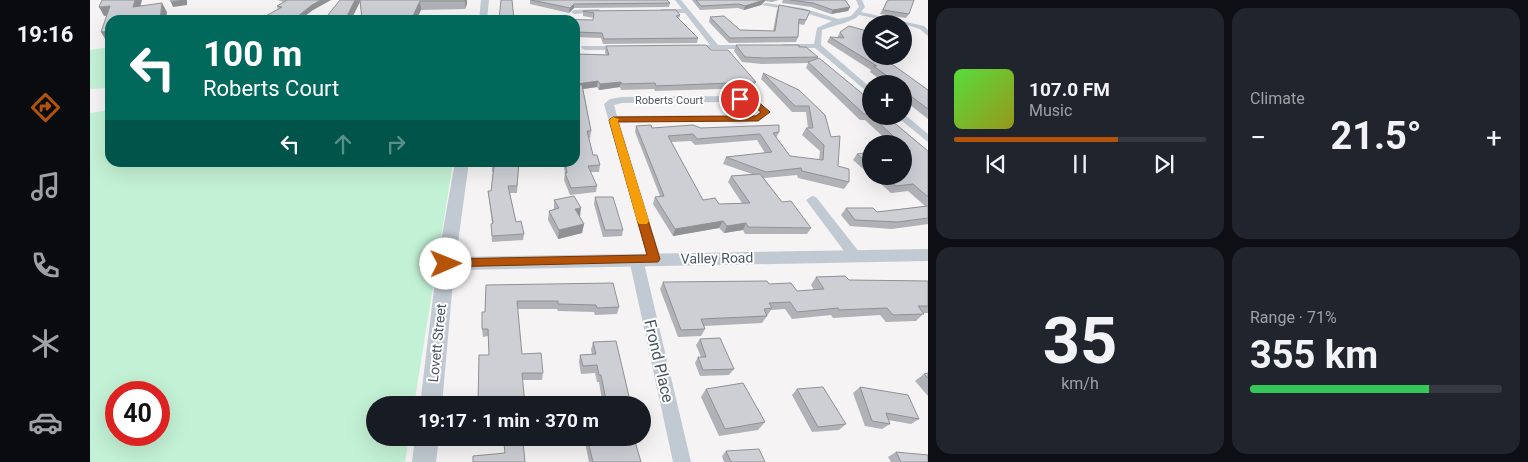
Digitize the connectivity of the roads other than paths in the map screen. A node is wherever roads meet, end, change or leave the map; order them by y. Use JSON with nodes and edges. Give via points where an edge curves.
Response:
{"nodes":[{"id":1,"x":485,"y":0,"type":"edge"},
{"id":2,"x":678,"y":0,"type":"edge"},
{"id":3,"x":859,"y":0,"type":"edge"},
{"id":4,"x":765,"y":4,"type":"edge"},
{"id":5,"x":612,"y":11,"type":"edge"},
{"id":6,"x":649,"y":11,"type":"edge"},
{"id":7,"x":687,"y":11,"type":"junction"},
{"id":8,"x":574,"y":12,"type":"edge"},
{"id":9,"x":858,"y":12,"type":"junction"},
{"id":10,"x":484,"y":15,"type":"edge"},
{"id":11,"x":838,"y":21,"type":"junction"},
{"id":12,"x":925,"y":26,"type":"edge"},
{"id":13,"x":928,"y":34,"type":"edge"},
{"id":14,"x":762,"y":46,"type":"edge"},
{"id":15,"x":771,"y":46,"type":"edge"},
{"id":16,"x":816,"y":46,"type":"junction"},
{"id":17,"x":679,"y":47,"type":"edge"},
{"id":18,"x":716,"y":47,"type":"junction"},
{"id":19,"x":585,"y":48,"type":"dead end"},
{"id":20,"x":632,"y":48,"type":"edge"},
{"id":21,"x":862,"y":84,"type":"edge"},
{"id":22,"x":613,"y":120,"type":"junction"},
{"id":23,"x":910,"y":125,"type":"edge"},
{"id":24,"x":928,"y":140,"type":"edge"},
{"id":25,"x":461,"y":167,"type":"edge"},
{"id":26,"x":812,"y":200,"type":"dead end"},
{"id":27,"x":928,"y":255,"type":"edge"},
{"id":28,"x":855,"y":256,"type":"junction"},
{"id":29,"x":636,"y":259,"type":"junction"},
{"id":30,"x":654,"y":259,"type":"junction"},
{"id":31,"x":446,"y":264,"type":"junction"},
{"id":32,"x":432,"y":396,"type":"edge"},
{"id":33,"x":426,"y":446,"type":"edge"},
{"id":34,"x":424,"y":462,"type":"edge"},
{"id":35,"x":682,"y":462,"type":"edge"}],
"edges":[{"from":1,"to":10,"type":"street"},
{"from":2,"to":7,"type":"street"},
{"from":3,"to":9,"type":"street","via":[[862,7]]},
{"from":4,"to":11,"type":"street","via":[[803,10]]},
{"from":5,"to":8,"type":"street"},
{"from":6,"to":7,"type":"street"},
{"from":7,"to":18,"type":"street"},
{"from":9,"to":11,"type":"street","via":[[853,18]]},
{"from":9,"to":12,"type":"street"},
{"from":11,"to":16,"type":"street","via":[[819,29]]},
{"from":12,"to":13,"type":"street"},
{"from":14,"to":18,"type":"street"},
{"from":15,"to":16,"type":"street"},
{"from":16,"to":21,"type":"street"},
{"from":17,"to":18,"type":"street"},
{"from":19,"to":20,"type":"street"},
{"from":22,"to":22,"type":"street","name":"Roberts Court","via":[[758,118],[766,112],[753,102],[740,99],[622,100],[609,104]]},
{"from":22,"to":30,"type":"street","name":"Roberts Court"},
{"from":23,"to":24,"type":"street"},
{"from":25,"to":31,"type":"street","name":"Lovett Street"},
{"from":26,"to":28,"type":"street"},
{"from":27,"to":28,"type":"street","name":"Valley Road"},
{"from":28,"to":30,"type":"street","name":"Valley Road"},
{"from":29,"to":30,"type":"street","name":"Valley Road"},
{"from":29,"to":31,"type":"street","name":"Valley Road"},
{"from":29,"to":35,"type":"street","name":"Frond Place"},
{"from":31,"to":32,"type":"street","name":"Lovett Street"},
{"from":33,"to":34,"type":"street"}]}
